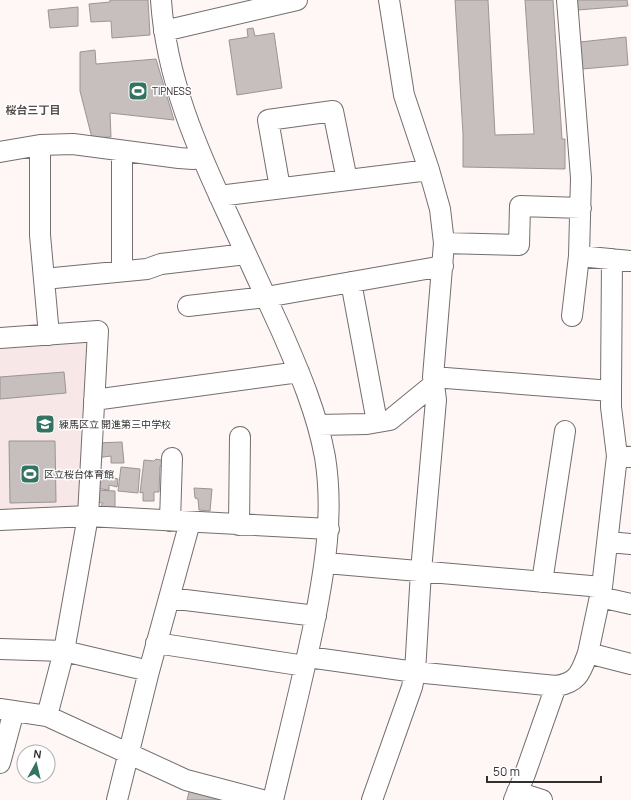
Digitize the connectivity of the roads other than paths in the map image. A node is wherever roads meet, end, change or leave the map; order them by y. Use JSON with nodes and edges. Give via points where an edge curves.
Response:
{"nodes":[{"id":1,"x":161,"y":0,"type":"edge"},
{"id":2,"x":297,"y":0,"type":"edge"},
{"id":3,"x":389,"y":0,"type":"edge"},
{"id":4,"x":567,"y":0,"type":"edge"},
{"id":5,"x":164,"y":31,"type":"junction"},
{"id":6,"x":40,"y":144,"type":"junction"},
{"id":7,"x":122,"y":151,"type":"junction"},
{"id":8,"x":0,"y":152,"type":"edge"},
{"id":9,"x":201,"y":157,"type":"junction"},
{"id":10,"x":429,"y":170,"type":"junction"},
{"id":11,"x":347,"y":180,"type":"junction"},
{"id":12,"x":280,"y":188,"type":"junction"},
{"id":13,"x":219,"y":196,"type":"junction"},
{"id":14,"x":581,"y":208,"type":"junction"},
{"id":15,"x":444,"y":243,"type":"junction"},
{"id":16,"x":246,"y":254,"type":"junction"},
{"id":17,"x":579,"y":256,"type":"junction"},
{"id":18,"x":622,"y":260,"type":"edge"},
{"id":19,"x":443,"y":266,"type":"junction"},
{"id":20,"x":122,"y":271,"type":"junction"},
{"id":21,"x":44,"y":279,"type":"junction"},
{"id":22,"x":351,"y":282,"type":"junction"},
{"id":23,"x":266,"y":297,"type":"junction"},
{"id":24,"x":188,"y":306,"type":"dead end"},
{"id":25,"x":572,"y":316,"type":"dead end"},
{"id":26,"x":49,"y":335,"type":"junction"},
{"id":27,"x":0,"y":338,"type":"edge"},
{"id":28,"x":299,"y":372,"type":"junction"},
{"id":29,"x":434,"y":380,"type":"junction"},
{"id":30,"x":611,"y":391,"type":"junction"},
{"id":31,"x":94,"y":400,"type":"junction"},
{"id":32,"x":377,"y":422,"type":"junction"},
{"id":33,"x":318,"y":425,"type":"junction"},
{"id":34,"x":565,"y":431,"type":"dead end"},
{"id":35,"x":240,"y":437,"type":"dead end"},
{"id":36,"x":624,"y":456,"type":"edge"},
{"id":37,"x":172,"y":458,"type":"dead end"},
{"id":38,"x":88,"y":516,"type":"junction"},
{"id":39,"x":0,"y":520,"type":"edge"},
{"id":40,"x":170,"y":521,"type":"junction"},
{"id":41,"x":190,"y":522,"type":"junction"},
{"id":42,"x":239,"y":525,"type":"junction"},
{"id":43,"x":329,"y":529,"type":"junction"},
{"id":44,"x":608,"y":542,"type":"junction"},
{"id":45,"x":631,"y":544,"type":"edge"},
{"id":46,"x":326,"y":563,"type":"junction"},
{"id":47,"x":421,"y":571,"type":"junction"},
{"id":48,"x":542,"y":582,"type":"junction"},
{"id":49,"x":601,"y":592,"type":"junction"},
{"id":50,"x":169,"y":598,"type":"junction"},
{"id":51,"x":631,"y":604,"type":"edge"},
{"id":52,"x":316,"y":616,"type":"junction"},
{"id":53,"x":156,"y":643,"type":"junction"},
{"id":54,"x":0,"y":649,"type":"edge"},
{"id":55,"x":64,"y":651,"type":"junction"},
{"id":56,"x":588,"y":653,"type":"junction"},
{"id":57,"x":306,"y":662,"type":"junction"},
{"id":58,"x":631,"y":664,"type":"edge"},
{"id":59,"x":148,"y":671,"type":"junction"},
{"id":60,"x":415,"y":672,"type":"junction"},
{"id":61,"x":556,"y":686,"type":"junction"},
{"id":62,"x":7,"y":710,"type":"edge"},
{"id":63,"x":47,"y":716,"type":"junction"},
{"id":64,"x":129,"y":754,"type":"junction"},
{"id":65,"x":0,"y":762,"type":"edge"},
{"id":66,"x":516,"y":796,"type":"edge"},
{"id":67,"x":117,"y":800,"type":"edge"},
{"id":68,"x":262,"y":800,"type":"edge"},
{"id":69,"x":273,"y":800,"type":"edge"},
{"id":70,"x":372,"y":800,"type":"edge"},
{"id":71,"x":542,"y":800,"type":"edge"}],
"edges":[{"from":1,"to":5,"type":"street"},
{"from":2,"to":5,"type":"street"},
{"from":3,"to":10,"type":"street","via":[[404,94]]},
{"from":4,"to":14,"type":"street","via":[[582,178]]},
{"from":5,"to":9,"type":"street","via":[[178,94]]},
{"from":6,"to":7,"type":"street","via":[[73,144]]},
{"from":6,"to":8,"type":"street"},
{"from":6,"to":21,"type":"street","via":[[40,235]]},
{"from":7,"to":9,"type":"street","via":[[192,159]]},
{"from":7,"to":20,"type":"street"},
{"from":9,"to":13,"type":"street"},
{"from":10,"to":11,"type":"street"},
{"from":10,"to":15,"type":"street","via":[[440,209]]},
{"from":11,"to":12,"type":"street"},
{"from":11,"to":12,"type":"street","via":[[333,111],[268,120]]},
{"from":12,"to":13,"type":"street"},
{"from":13,"to":16,"type":"street"},
{"from":14,"to":15,"type":"street","via":[[520,206],[519,245]]},
{"from":14,"to":17,"type":"street"},
{"from":15,"to":19,"type":"street"},
{"from":16,"to":20,"type":"street"},
{"from":16,"to":23,"type":"street"},
{"from":17,"to":18,"type":"street"},
{"from":17,"to":25,"type":"street"},
{"from":18,"to":30,"type":"street"},
{"from":19,"to":22,"type":"street"},
{"from":19,"to":29,"type":"street"},
{"from":20,"to":21,"type":"street"},
{"from":21,"to":26,"type":"street"},
{"from":22,"to":23,"type":"street"},
{"from":22,"to":32,"type":"street"},
{"from":23,"to":24,"type":"street"},
{"from":23,"to":28,"type":"street"},
{"from":26,"to":27,"type":"street"},
{"from":26,"to":31,"type":"street","via":[[98,332]]},
{"from":28,"to":31,"type":"street"},
{"from":28,"to":33,"type":"street"},
{"from":29,"to":30,"type":"street"},
{"from":29,"to":32,"type":"street","via":[[390,420]]},
{"from":29,"to":47,"type":"street","via":[[436,400]]},
{"from":30,"to":36,"type":"street","via":[[611,407]]},
{"from":31,"to":38,"type":"street"},
{"from":32,"to":33,"type":"street"},
{"from":33,"to":43,"type":"street","via":[[328,481]]},
{"from":34,"to":48,"type":"street"},
{"from":35,"to":42,"type":"street"},
{"from":36,"to":44,"type":"street"},
{"from":37,"to":40,"type":"street"},
{"from":38,"to":39,"type":"street"},
{"from":38,"to":40,"type":"street"},
{"from":38,"to":55,"type":"street"},
{"from":40,"to":41,"type":"street"},
{"from":41,"to":42,"type":"street"},
{"from":41,"to":50,"type":"street"},
{"from":42,"to":43,"type":"street"},
{"from":43,"to":46,"type":"street"},
{"from":44,"to":45,"type":"street"},
{"from":44,"to":49,"type":"street"},
{"from":46,"to":47,"type":"street"},
{"from":46,"to":52,"type":"street"},
{"from":47,"to":48,"type":"street"},
{"from":47,"to":60,"type":"street"},
{"from":48,"to":49,"type":"street"},
{"from":49,"to":51,"type":"street"},
{"from":49,"to":56,"type":"street"},
{"from":50,"to":52,"type":"street"},
{"from":50,"to":53,"type":"street"},
{"from":52,"to":57,"type":"street"},
{"from":53,"to":57,"type":"street"},
{"from":53,"to":59,"type":"street"},
{"from":54,"to":55,"type":"street"},
{"from":55,"to":59,"type":"street"},
{"from":55,"to":63,"type":"street"},
{"from":56,"to":58,"type":"street"},
{"from":56,"to":61,"type":"street","via":[[581,673],[567,684]]},
{"from":57,"to":60,"type":"street"},
{"from":57,"to":69,"type":"street"},
{"from":59,"to":64,"type":"street"},
{"from":60,"to":61,"type":"street"},
{"from":60,"to":70,"type":"street"},
{"from":61,"to":66,"type":"street"},
{"from":62,"to":63,"type":"street"},
{"from":62,"to":65,"type":"street"},
{"from":63,"to":64,"type":"street"},
{"from":64,"to":67,"type":"street"},
{"from":64,"to":68,"type":"street","via":[[186,780]]},
{"from":66,"to":71,"type":"street"}]}
